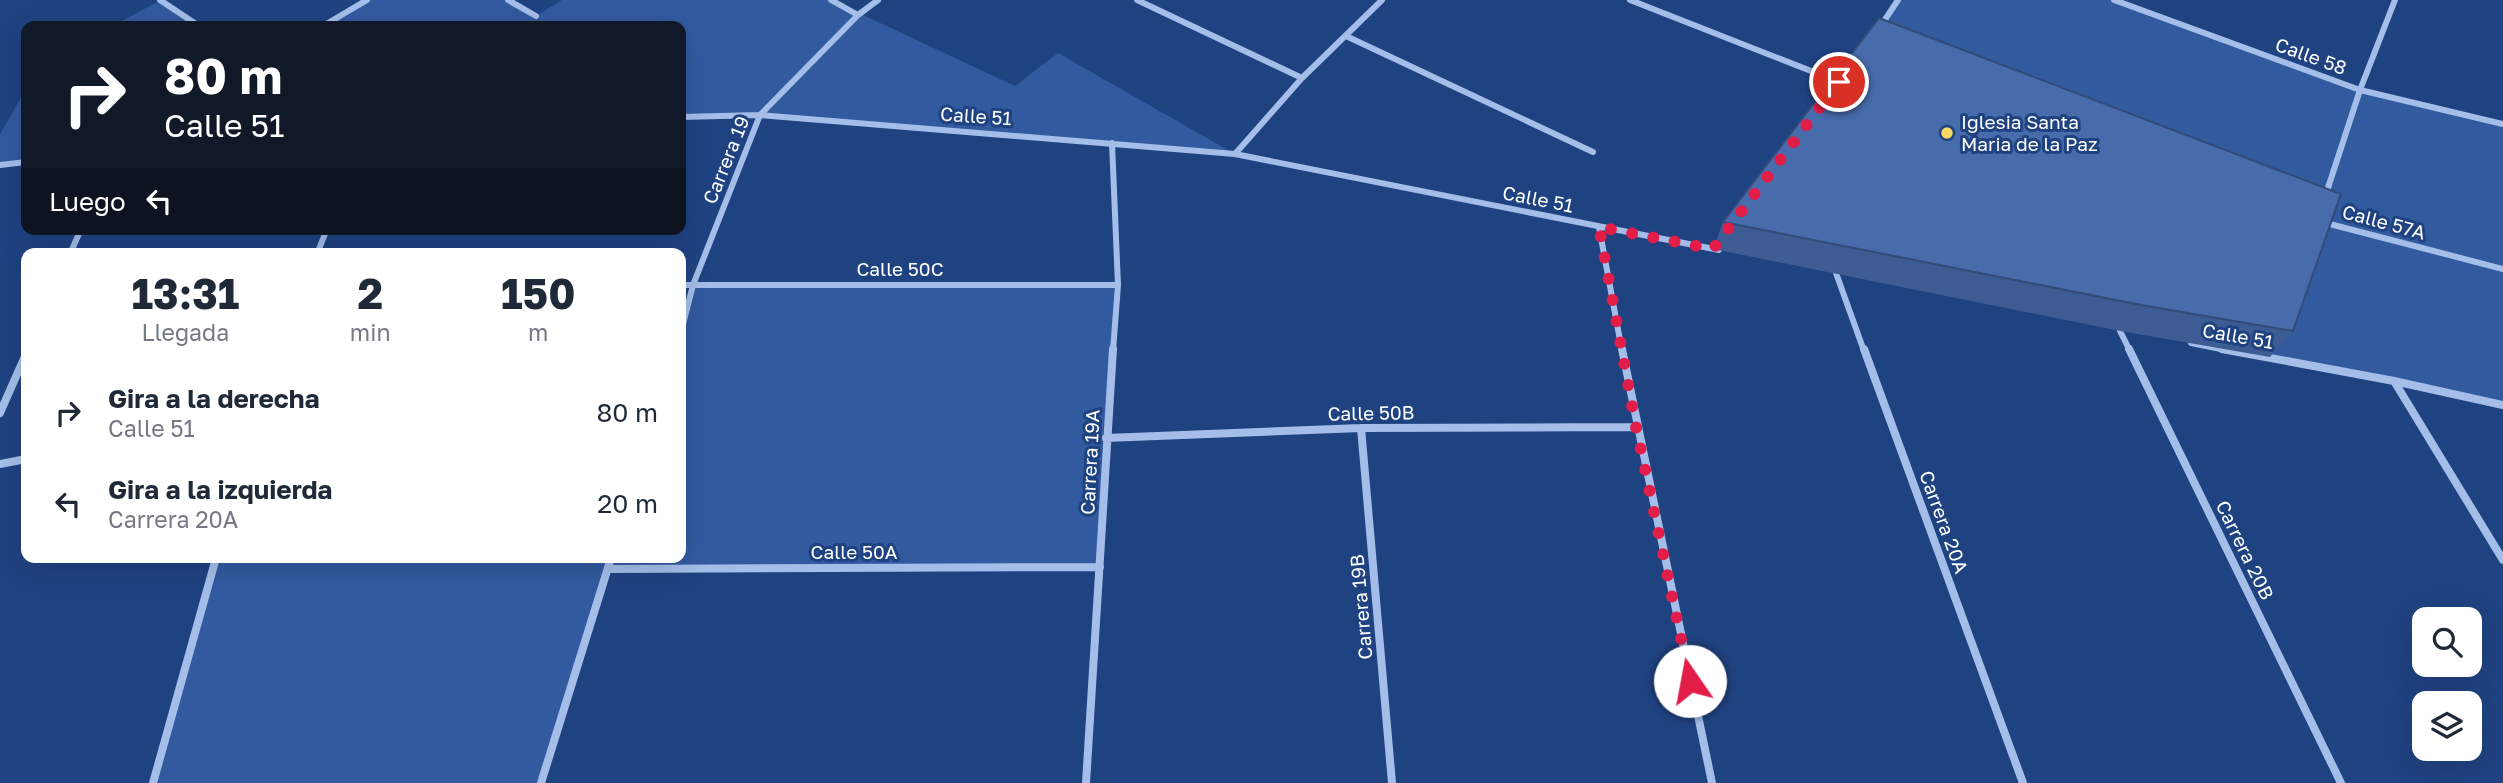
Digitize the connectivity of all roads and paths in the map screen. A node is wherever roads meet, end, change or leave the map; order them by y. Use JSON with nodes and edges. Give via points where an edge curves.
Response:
{"nodes":[{"id":1,"x":160,"y":0,"type":"edge"},
{"id":2,"x":367,"y":0,"type":"edge"},
{"id":3,"x":509,"y":0,"type":"edge"},
{"id":4,"x":831,"y":0,"type":"edge"},
{"id":5,"x":878,"y":0,"type":"edge"},
{"id":6,"x":1137,"y":0,"type":"edge"},
{"id":7,"x":1382,"y":0,"type":"edge"},
{"id":8,"x":1630,"y":0,"type":"edge"},
{"id":9,"x":1898,"y":0,"type":"edge"},
{"id":10,"x":2114,"y":0,"type":"edge"},
{"id":11,"x":2395,"y":0,"type":"edge"},
{"id":12,"x":858,"y":15,"type":"junction"},
{"id":13,"x":536,"y":16,"type":"dead end"},
{"id":14,"x":192,"y":21,"type":"edge"},
{"id":15,"x":331,"y":21,"type":"edge"},
{"id":16,"x":1875,"y":34,"type":"edge"},
{"id":17,"x":1346,"y":36,"type":"junction"},
{"id":18,"x":1846,"y":73,"type":"edge"},
{"id":19,"x":1302,"y":78,"type":"junction"},
{"id":20,"x":1839,"y":82,"type":"junction"},
{"id":21,"x":2360,"y":90,"type":"junction"},
{"id":22,"x":1830,"y":93,"type":"edge"},
{"id":23,"x":760,"y":115,"type":"junction"},
{"id":24,"x":686,"y":117,"type":"edge"},
{"id":25,"x":2503,"y":124,"type":"edge"},
{"id":26,"x":1112,"y":143,"type":"junction"},
{"id":27,"x":1593,"y":152,"type":"dead end"},
{"id":28,"x":1235,"y":154,"type":"junction"},
{"id":29,"x":21,"y":163,"type":"edge"},
{"id":30,"x":0,"y":165,"type":"edge"},
{"id":31,"x":2318,"y":220,"type":"junction"},
{"id":32,"x":1599,"y":227,"type":"junction"},
{"id":33,"x":2314,"y":233,"type":"edge"},
{"id":34,"x":1721,"y":238,"type":"edge"},
{"id":35,"x":1713,"y":249,"type":"junction"},
{"id":36,"x":1726,"y":251,"type":"edge"},
{"id":37,"x":2503,"y":269,"type":"edge"},
{"id":38,"x":1822,"y":270,"type":"edge"},
{"id":39,"x":1836,"y":273,"type":"junction"},
{"id":40,"x":1850,"y":275,"type":"edge"},
{"id":41,"x":686,"y":285,"type":"edge"},
{"id":42,"x":693,"y":285,"type":"junction"},
{"id":43,"x":1118,"y":285,"type":"junction"},
{"id":44,"x":686,"y":312,"type":"edge"},
{"id":45,"x":2107,"y":328,"type":"edge"},
{"id":46,"x":2120,"y":331,"type":"junction"},
{"id":47,"x":2134,"y":333,"type":"edge"},
{"id":48,"x":2188,"y":343,"type":"edge"},
{"id":49,"x":2274,"y":345,"type":"edge"},
{"id":50,"x":2270,"y":357,"type":"junction"},
{"id":51,"x":21,"y":365,"type":"edge"},
{"id":52,"x":2394,"y":381,"type":"junction"},
{"id":53,"x":2503,"y":405,"type":"edge"},
{"id":54,"x":0,"y":413,"type":"edge"},
{"id":55,"x":1636,"y":427,"type":"junction"},
{"id":56,"x":1361,"y":428,"type":"junction"},
{"id":57,"x":1106,"y":438,"type":"junction"},
{"id":58,"x":21,"y":460,"type":"edge"},
{"id":59,"x":0,"y":464,"type":"edge"},
{"id":60,"x":2503,"y":560,"type":"edge"},
{"id":61,"x":215,"y":563,"type":"edge"},
{"id":62,"x":610,"y":563,"type":"edge"},
{"id":63,"x":1100,"y":567,"type":"junction"},
{"id":64,"x":608,"y":569,"type":"junction"},
{"id":65,"x":153,"y":783,"type":"edge"},
{"id":66,"x":541,"y":783,"type":"edge"},
{"id":67,"x":1086,"y":783,"type":"edge"},
{"id":68,"x":1392,"y":783,"type":"edge"},
{"id":69,"x":1712,"y":783,"type":"edge"},
{"id":70,"x":2023,"y":783,"type":"edge"},
{"id":71,"x":2341,"y":783,"type":"edge"}],
"edges":[{"from":1,"to":14,"type":"street"},
{"from":2,"to":15,"type":"street"},
{"from":3,"to":13,"type":"street"},
{"from":4,"to":12,"type":"street"},
{"from":5,"to":12,"type":"street","name":"Carrera 19"},
{"from":6,"to":19,"type":"street"},
{"from":7,"to":17,"type":"street"},
{"from":8,"to":20,"type":"street"},
{"from":9,"to":16,"type":"street"},
{"from":10,"to":21,"type":"street","name":"Calle 58"},
{"from":11,"to":21,"type":"street"},
{"from":12,"to":23,"type":"street","name":"Carrera 19"},
{"from":17,"to":19,"type":"street"},
{"from":17,"to":27,"type":"street"},
{"from":18,"to":20,"type":"street"},
{"from":19,"to":28,"type":"street"},
{"from":20,"to":22,"type":"street"},
{"from":21,"to":25,"type":"street","name":"Calle 58"},
{"from":21,"to":31,"type":"street"},
{"from":23,"to":24,"type":"street","name":"Calle 51"},
{"from":23,"to":26,"type":"street","name":"Calle 51"},
{"from":23,"to":42,"type":"street","name":"Carrera 19"},
{"from":26,"to":28,"type":"street","name":"Calle 51"},
{"from":26,"to":43,"type":"street","name":"Carrera 19A"},
{"from":28,"to":32,"type":"street","name":"Calle 51"},
{"from":29,"to":30,"type":"street"},
{"from":31,"to":33,"type":"street"},
{"from":31,"to":37,"type":"street","name":"Calle 57A"},
{"from":32,"to":35,"type":"street","name":"Calle 51"},
{"from":32,"to":55,"type":"street"},
{"from":34,"to":35,"type":"street"},
{"from":35,"to":36,"type":"street","name":"Calle 51"},
{"from":38,"to":39,"type":"street"},
{"from":39,"to":40,"type":"street"},
{"from":39,"to":70,"type":"street","name":"Carrera 20A"},
{"from":41,"to":42,"type":"street","name":"Calle 50C"},
{"from":42,"to":43,"type":"street","name":"Calle 50C"},
{"from":42,"to":44,"type":"street","name":"Carrera 19"},
{"from":43,"to":57,"type":"street","name":"Carrera 19A"},
{"from":45,"to":46,"type":"street"},
{"from":46,"to":47,"type":"street"},
{"from":46,"to":71,"type":"street","name":"Carrera 20B"},
{"from":48,"to":50,"type":"street","name":"Calle 51"},
{"from":49,"to":50,"type":"street"},
{"from":50,"to":52,"type":"street","name":"Calle 51"},
{"from":51,"to":54,"type":"street"},
{"from":52,"to":53,"type":"street","name":"Calle 51"},
{"from":52,"to":60,"type":"street"},
{"from":55,"to":56,"type":"street","name":"Calle 50B"},
{"from":55,"to":69,"type":"street"},
{"from":56,"to":57,"type":"street","name":"Calle 50B"},
{"from":56,"to":68,"type":"street","name":"Carrera 19B"},
{"from":57,"to":63,"type":"street","name":"Carrera 19A"},
{"from":58,"to":59,"type":"street"},
{"from":61,"to":65,"type":"street"},
{"from":62,"to":64,"type":"street"},
{"from":63,"to":64,"type":"street","name":"Calle 50A"},
{"from":63,"to":67,"type":"street","name":"Carrera 19A"},
{"from":64,"to":66,"type":"street"}]}
